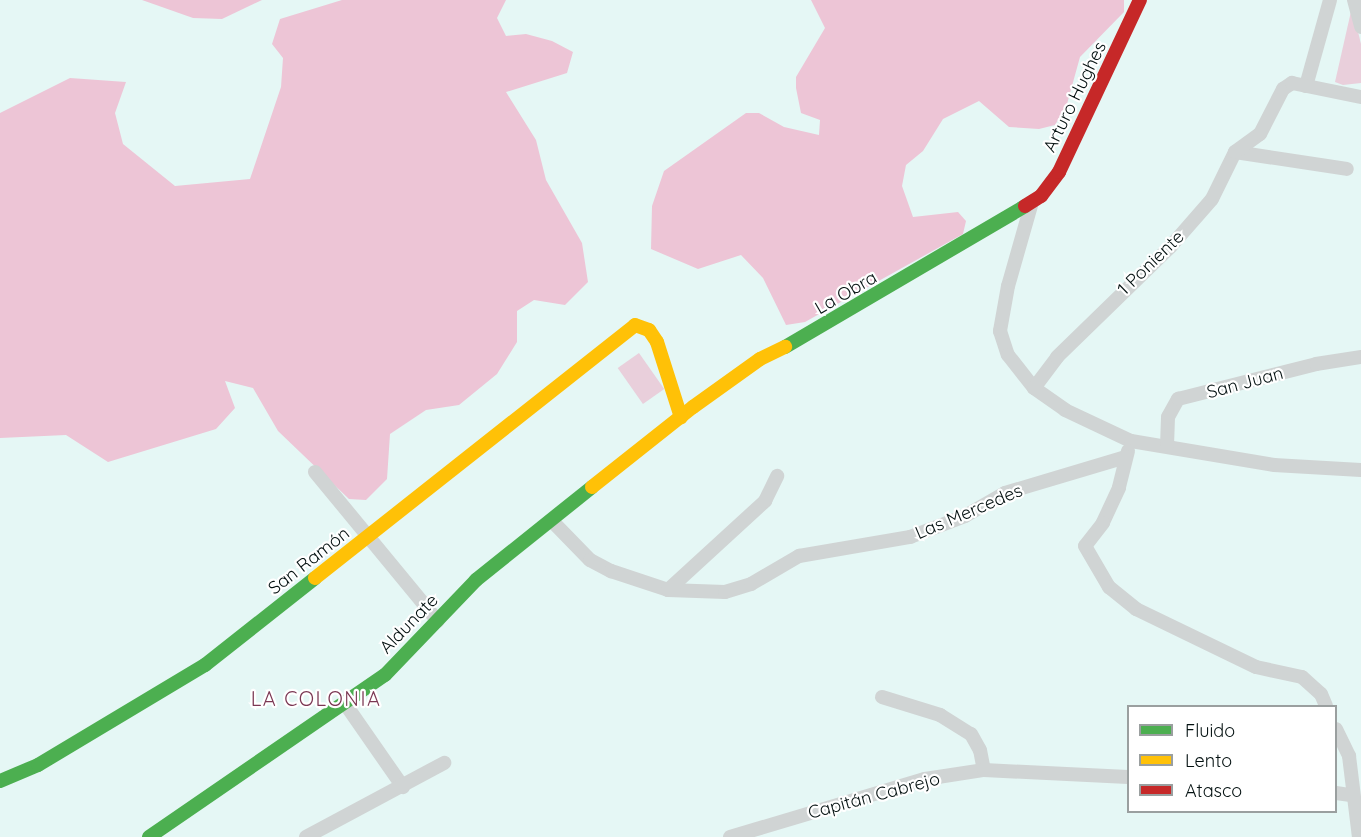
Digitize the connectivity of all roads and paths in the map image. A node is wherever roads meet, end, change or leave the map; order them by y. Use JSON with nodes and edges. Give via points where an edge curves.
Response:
{"nodes":[{"id":1,"x":1140,"y":0,"type":"edge"},
{"id":2,"x":1330,"y":0,"type":"edge"},
{"id":3,"x":1354,"y":0,"type":"edge"},
{"id":4,"x":1361,"y":27,"type":"edge"},
{"id":5,"x":1306,"y":86,"type":"junction"},
{"id":6,"x":1361,"y":86,"type":"edge"},
{"id":7,"x":1339,"y":92,"type":"junction"},
{"id":8,"x":1361,"y":97,"type":"edge"},
{"id":9,"x":1260,"y":134,"type":"junction"},
{"id":10,"x":1235,"y":152,"type":"junction"},
{"id":11,"x":1258,"y":156,"type":"junction"},
{"id":12,"x":1347,"y":169,"type":"dead end"},
{"id":13,"x":1032,"y":202,"type":"junction"},
{"id":14,"x":1360,"y":357,"type":"edge"},
{"id":15,"x":1034,"y":388,"type":"junction"},
{"id":16,"x":681,"y":417,"type":"junction"},
{"id":17,"x":1131,"y":441,"type":"junction"},
{"id":18,"x":1167,"y":446,"type":"junction"},
{"id":19,"x":1126,"y":457,"type":"junction"},
{"id":20,"x":1361,"y":470,"type":"edge"},
{"id":21,"x":315,"y":472,"type":"dead end"},
{"id":22,"x":777,"y":476,"type":"dead end"},
{"id":23,"x":553,"y":522,"type":"junction"},
{"id":24,"x":369,"y":536,"type":"junction"},
{"id":25,"x":668,"y":590,"type":"junction"},
{"id":26,"x":438,"y":621,"type":"junction"},
{"id":27,"x":882,"y":697,"type":"dead end"},
{"id":28,"x":345,"y":705,"type":"junction"},
{"id":29,"x":1326,"y":705,"type":"edge"},
{"id":30,"x":1337,"y":733,"type":"edge"},
{"id":31,"x":444,"y":763,"type":"dead end"},
{"id":32,"x":984,"y":770,"type":"junction"},
{"id":33,"x":1127,"y":777,"type":"edge"},
{"id":34,"x":0,"y":781,"type":"edge"},
{"id":35,"x":403,"y":787,"type":"junction"},
{"id":36,"x":1337,"y":793,"type":"edge"},
{"id":37,"x":1351,"y":795,"type":"junction"},
{"id":38,"x":148,"y":837,"type":"edge"},
{"id":39,"x":306,"y":837,"type":"edge"},
{"id":40,"x":730,"y":837,"type":"edge"},
{"id":41,"x":1359,"y":837,"type":"edge"}],
"edges":[{"from":1,"to":13,"type":"street","name":"Arturo Hughes","via":[[1059,172]]},
{"from":2,"to":5,"type":"street"},
{"from":3,"to":4,"type":"street"},
{"from":5,"to":7,"type":"street","name":"1 Poniente"},
{"from":5,"to":9,"type":"street","name":"1 Poniente","via":[[1292,83],[1282,90]]},
{"from":6,"to":7,"type":"street"},
{"from":7,"to":8,"type":"street","name":"1 Poniente"},
{"from":9,"to":10,"type":"street","name":"1 Poniente"},
{"from":9,"to":11,"type":"street","name":"1 Poniente"},
{"from":10,"to":11,"type":"street"},
{"from":10,"to":15,"type":"street","name":"1 Poniente","via":[[1212,199],[1088,325]]},
{"from":11,"to":12,"type":"street"},
{"from":13,"to":15,"type":"street","via":[[1008,286],[1000,331],[1008,355]]},
{"from":13,"to":16,"type":"street","name":"La Obra","via":[[813,333],[760,359]]},
{"from":14,"to":18,"type":"street","name":"San Juan","via":[[1316,363],[1178,399],[1168,417]]},
{"from":15,"to":17,"type":"street","via":[[1065,410]]},
{"from":16,"to":23,"type":"street","name":"Aldunate"},
{"from":16,"to":24,"type":"street","name":"San Ramón","via":[[650,330],[635,325]]},
{"from":17,"to":18,"type":"street"},
{"from":17,"to":19,"type":"street"},
{"from":18,"to":20,"type":"street","via":[[1274,465]]},
{"from":19,"to":25,"type":"street","name":"Las Mercedes","via":[[1005,493],[965,516],[910,537],[800,556],[739,589],[710,594]]},
{"from":19,"to":29,"type":"street","via":[[1119,488],[1103,523],[1085,546],[1109,587],[1136,609],[1256,667],[1302,677],[1321,694]]},
{"from":21,"to":24,"type":"street"},
{"from":22,"to":25,"type":"street","via":[[765,501]]},
{"from":23,"to":25,"type":"street","name":"Las Mercedes","via":[[590,560]]},
{"from":23,"to":26,"type":"street","name":"Aldunate","via":[[476,580]]},
{"from":24,"to":26,"type":"street"},
{"from":24,"to":34,"type":"street","name":"San Ramón","via":[[206,665],[38,765]]},
{"from":26,"to":28,"type":"street","name":"Aldunate","via":[[385,675]]},
{"from":27,"to":32,"type":"street","via":[[939,715],[971,734],[980,750]]},
{"from":28,"to":35,"type":"street"},
{"from":28,"to":38,"type":"street","name":"Aldunate"},
{"from":30,"to":37,"type":"street","via":[[1349,756]]},
{"from":31,"to":35,"type":"street"},
{"from":32,"to":33,"type":"street","name":"Capitán Cabrejo"},
{"from":32,"to":40,"type":"street","name":"Capitán Cabrejo","via":[[924,779]]},
{"from":35,"to":39,"type":"street"},
{"from":36,"to":37,"type":"street"},
{"from":37,"to":41,"type":"street"}]}
